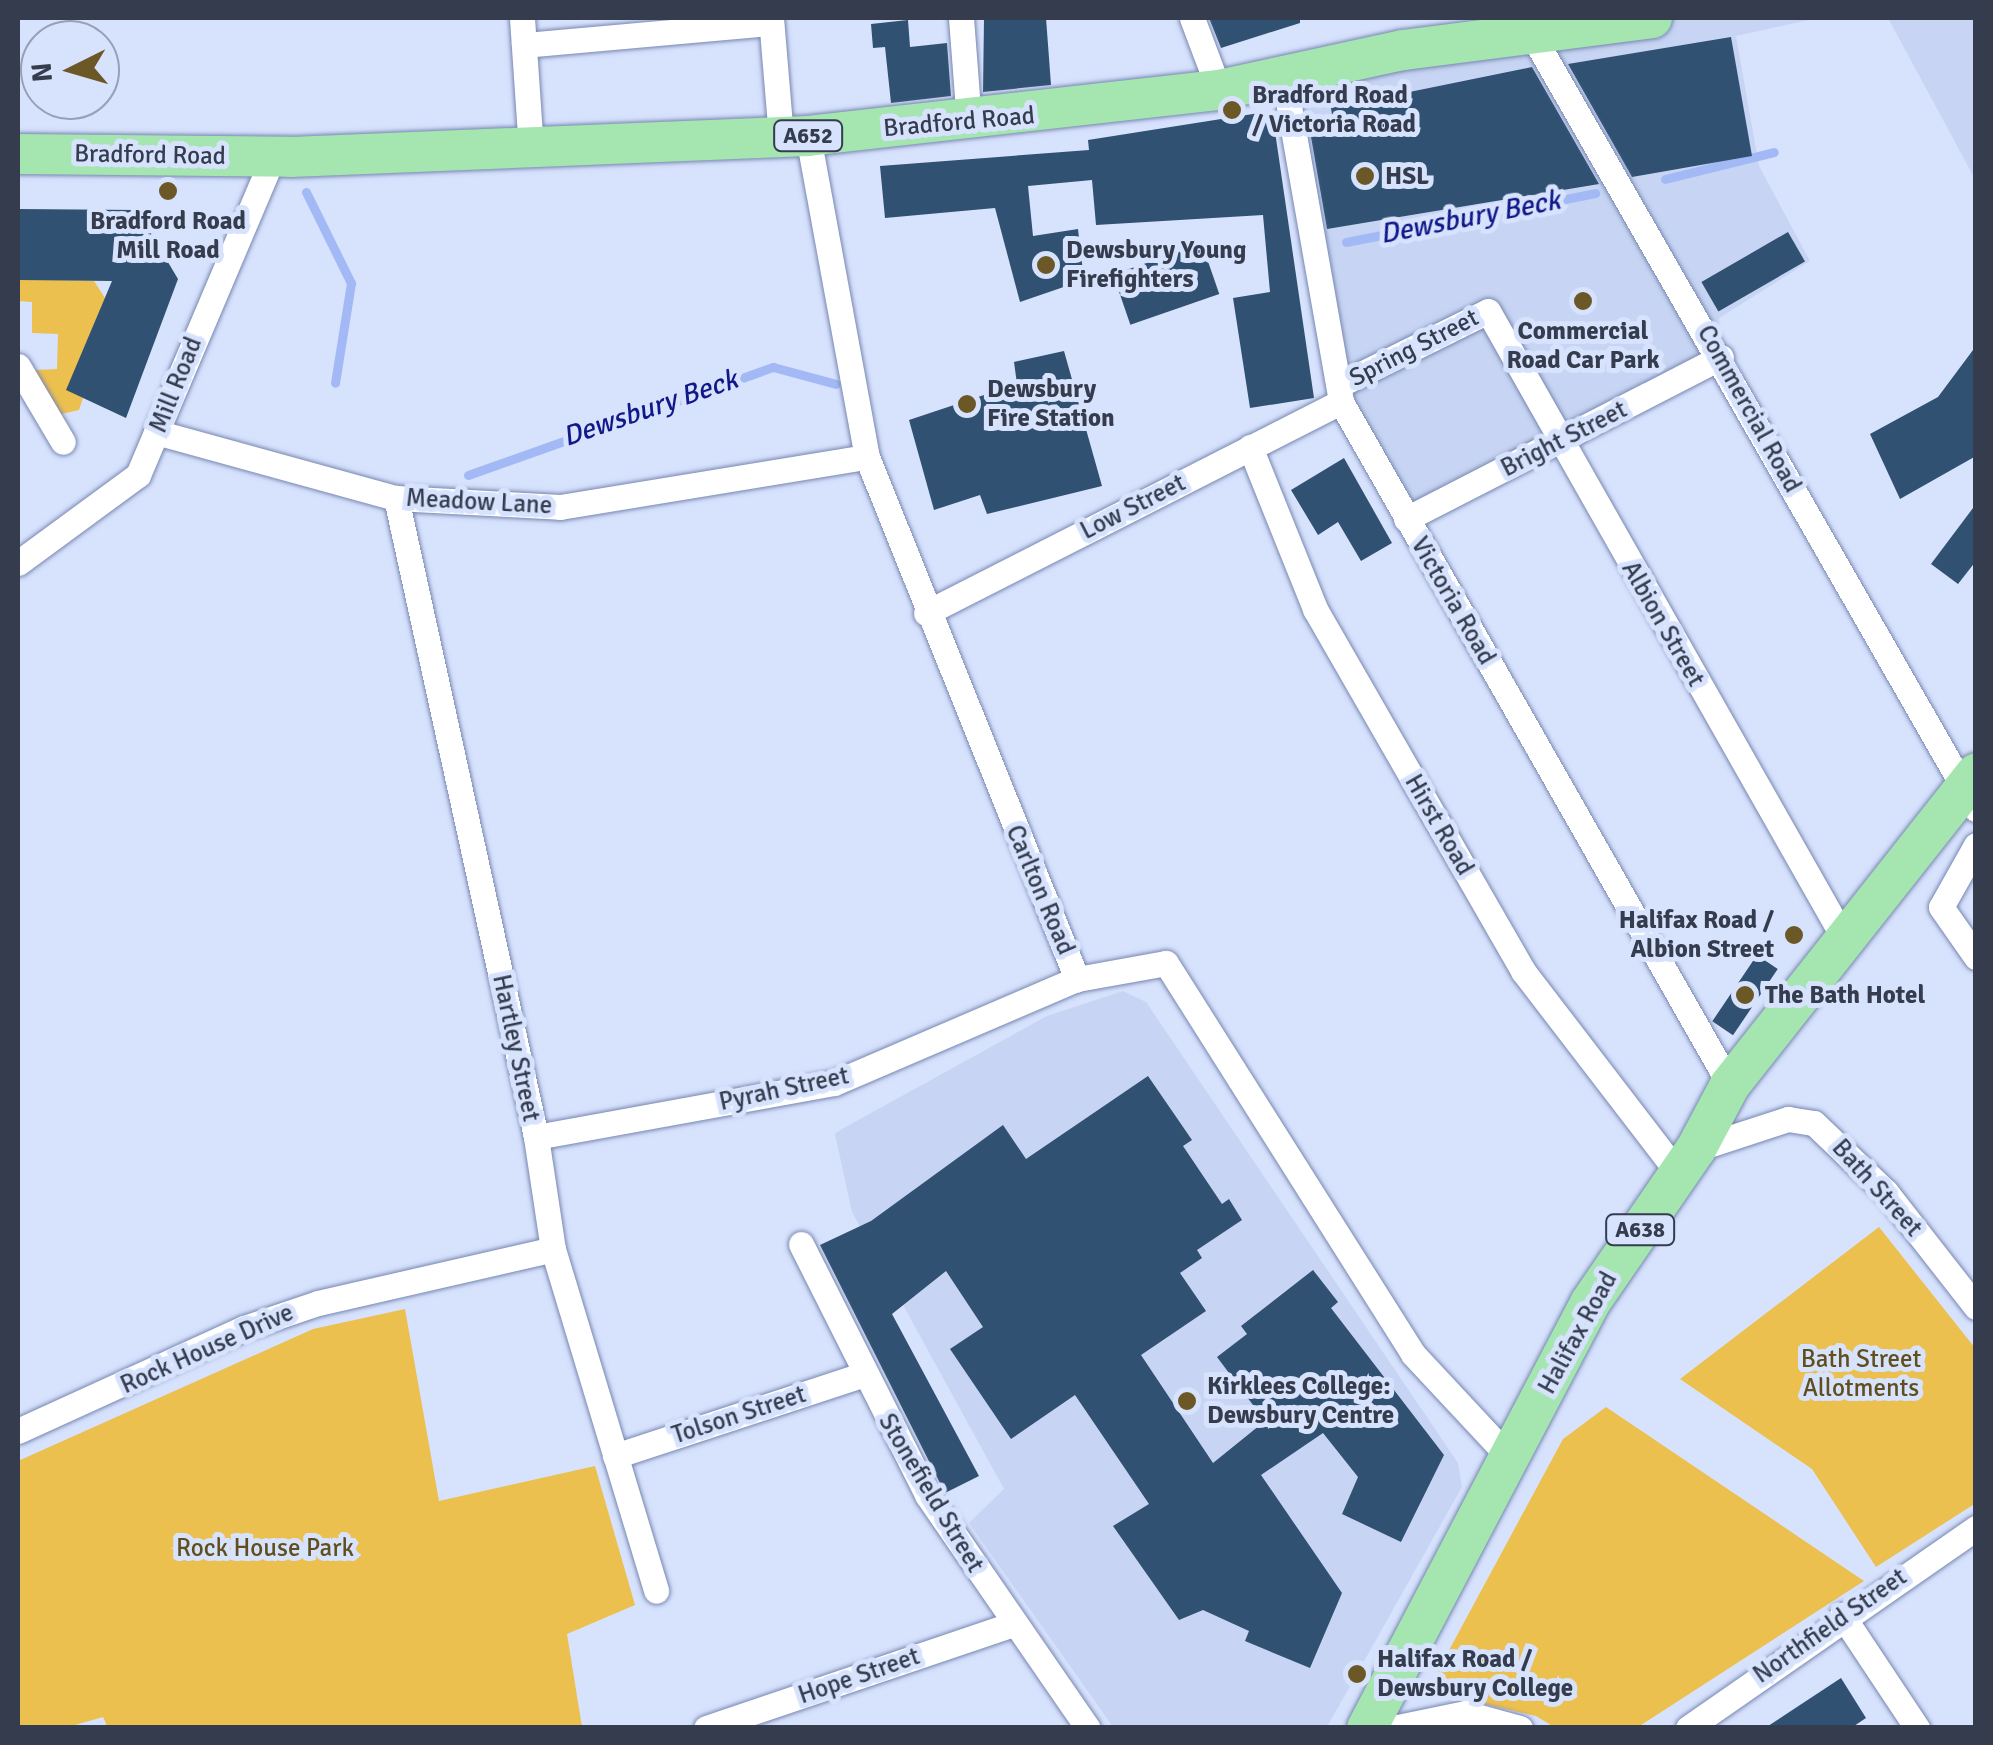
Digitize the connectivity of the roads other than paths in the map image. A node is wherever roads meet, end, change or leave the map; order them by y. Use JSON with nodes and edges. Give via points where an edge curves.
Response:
{"nodes":[{"id":1,"x":522,"y":18,"type":"edge"},
{"id":2,"x":960,"y":18,"type":"edge"},
{"id":3,"x":1192,"y":18,"type":"edge"},
{"id":4,"x":1652,"y":18,"type":"edge"},
{"id":5,"x":771,"y":20,"type":"edge"},
{"id":6,"x":1530,"y":31,"type":"junction"},
{"id":7,"x":524,"y":45,"type":"junction"},
{"id":8,"x":1284,"y":78,"type":"junction"},
{"id":9,"x":1219,"y":90,"type":"junction"},
{"id":10,"x":969,"y":121,"type":"junction"},
{"id":11,"x":794,"y":137,"type":"junction"},
{"id":12,"x":531,"y":150,"type":"junction"},
{"id":13,"x":18,"y":154,"type":"edge"},
{"id":14,"x":272,"y":157,"type":"junction"},
{"id":15,"x":1488,"y":310,"type":"joint"},
{"id":16,"x":1721,"y":357,"type":"junction"},
{"id":17,"x":18,"y":366,"type":"edge"},
{"id":18,"x":1340,"y":394,"type":"junction"},
{"id":19,"x":156,"y":432,"type":"junction"},
{"id":20,"x":64,"y":442,"type":"dead end"},
{"id":21,"x":1559,"y":443,"type":"junction"},
{"id":22,"x":1250,"y":447,"type":"junction"},
{"id":23,"x":867,"y":457,"type":"junction"},
{"id":24,"x":396,"y":498,"type":"junction"},
{"id":25,"x":1406,"y":520,"type":"junction"},
{"id":26,"x":18,"y":563,"type":"edge"},
{"id":27,"x":926,"y":613,"type":"junction"},
{"id":28,"x":1971,"y":791,"type":"edge"},
{"id":29,"x":1976,"y":845,"type":"edge"},
{"id":30,"x":1842,"y":935,"type":"junction"},
{"id":31,"x":1976,"y":957,"type":"edge"},
{"id":32,"x":1077,"y":979,"type":"junction"},
{"id":33,"x":1730,"y":1085,"type":"junction"},
{"id":34,"x":536,"y":1136,"type":"junction"},
{"id":35,"x":1687,"y":1162,"type":"junction"},
{"id":36,"x":801,"y":1244,"type":"dead end"},
{"id":37,"x":552,"y":1248,"type":"junction"},
{"id":38,"x":1976,"y":1307,"type":"edge"},
{"id":39,"x":864,"y":1374,"type":"junction"},
{"id":40,"x":18,"y":1432,"type":"edge"},
{"id":41,"x":615,"y":1456,"type":"junction"},
{"id":42,"x":1512,"y":1460,"type":"junction"},
{"id":43,"x":1976,"y":1528,"type":"edge"},
{"id":44,"x":656,"y":1591,"type":"dead end"},
{"id":45,"x":1842,"y":1614,"type":"junction"},
{"id":46,"x":1013,"y":1624,"type":"junction"},
{"id":47,"x":706,"y":1728,"type":"edge"},
{"id":48,"x":1088,"y":1728,"type":"edge"},
{"id":49,"x":1367,"y":1728,"type":"edge"},
{"id":50,"x":1392,"y":1728,"type":"edge"},
{"id":51,"x":1520,"y":1728,"type":"edge"},
{"id":52,"x":1688,"y":1728,"type":"edge"},
{"id":53,"x":1918,"y":1728,"type":"edge"}],
"edges":[{"from":1,"to":7,"type":"street"},
{"from":2,"to":10,"type":"street"},
{"from":3,"to":9,"type":"street"},
{"from":4,"to":6,"type":"main road","name":"Bradford Road","number":"A652"},
{"from":5,"to":7,"type":"street"},
{"from":5,"to":11,"type":"street","name":"Carlton Road"},
{"from":6,"to":8,"type":"main road","name":"Bradford Road","number":"A652"},
{"from":6,"to":16,"type":"street","name":"Commercial Road"},
{"from":7,"to":12,"type":"street"},
{"from":8,"to":9,"type":"main road","name":"Bradford Road","number":"A652"},
{"from":8,"to":18,"type":"street","name":"Victoria Road"},
{"from":9,"to":10,"type":"main road","name":"Bradford Road","number":"A652"},
{"from":10,"to":11,"type":"main road","name":"Bradford Road","number":"A652"},
{"from":11,"to":12,"type":"main road","name":"Bradford Road","number":"A652"},
{"from":11,"to":23,"type":"street","name":"Carlton Road"},
{"from":12,"to":14,"type":"main road","name":"Bradford Road","number":"A652"},
{"from":13,"to":14,"type":"main road","name":"Bradford Road","number":"A652"},
{"from":14,"to":19,"type":"street","name":"Mill Road"},
{"from":15,"to":18,"type":"street","name":"Spring Street"},
{"from":15,"to":21,"type":"street","name":"Albion Street"},
{"from":16,"to":21,"type":"street","name":"Bright Street"},
{"from":16,"to":28,"type":"street","name":"Commercial Road"},
{"from":17,"to":20,"type":"street"},
{"from":18,"to":22,"type":"street","name":"Low Street"},
{"from":18,"to":25,"type":"street","name":"Victoria Road"},
{"from":19,"to":24,"type":"street","name":"Meadow Lane"},
{"from":19,"to":26,"type":"street","name":"Mill Road","via":[[138,475]]},
{"from":21,"to":25,"type":"street","name":"Bright Street"},
{"from":21,"to":30,"type":"street","name":"Albion Street"},
{"from":22,"to":27,"type":"street","name":"Low Street"},
{"from":22,"to":35,"type":"street","name":"Hirst Road","via":[[1315,608],[1524,971]]},
{"from":23,"to":24,"type":"street","name":"Meadow Lane","via":[[560,506]]},
{"from":23,"to":27,"type":"street","name":"Carlton Road"},
{"from":24,"to":34,"type":"street","name":"Hartley Street"},
{"from":25,"to":33,"type":"street","name":"Victoria Road"},
{"from":27,"to":32,"type":"street","name":"Carlton Road"},
{"from":28,"to":30,"type":"main road","name":"Halifax Road","number":"A638"},
{"from":29,"to":31,"type":"street","via":[[1941,907]]},
{"from":30,"to":33,"type":"main road","name":"Halifax Road","number":"A638"},
{"from":32,"to":34,"type":"street","name":"Pyrah Street","via":[[834,1083]]},
{"from":32,"to":42,"type":"street","name":"Carlton Road","via":[[1166,964],[1413,1354]]},
{"from":33,"to":35,"type":"main road","name":"Halifax Road","number":"A638"},
{"from":34,"to":37,"type":"street","name":"Hartley Street"},
{"from":35,"to":38,"type":"street","name":"Bath Street","via":[[1788,1119],[1814,1124],[1886,1192]]},
{"from":35,"to":42,"type":"main road","name":"Halifax Road","number":"A638","via":[[1590,1303]]},
{"from":36,"to":39,"type":"street","name":"Stonefield Street"},
{"from":37,"to":40,"type":"street","name":"Rock House Drive","via":[[244,1328]]},
{"from":37,"to":41,"type":"street","name":"Hartley Street"},
{"from":39,"to":41,"type":"street","name":"Tolson Street"},
{"from":39,"to":46,"type":"street","name":"Stonefield Street","via":[[927,1494]]},
{"from":41,"to":44,"type":"street","name":"Hartley Street"},
{"from":42,"to":49,"type":"main road","name":"Halifax Road","number":"A638"},
{"from":43,"to":45,"type":"street","name":"Northfield Street"},
{"from":45,"to":52,"type":"street","name":"Northfield Street"},
{"from":45,"to":53,"type":"street"},
{"from":46,"to":47,"type":"street","name":"Hope Street"},
{"from":46,"to":48,"type":"street","name":"Stonefield Street"},
{"from":50,"to":51,"type":"street","via":[[1465,1712]]}]}
